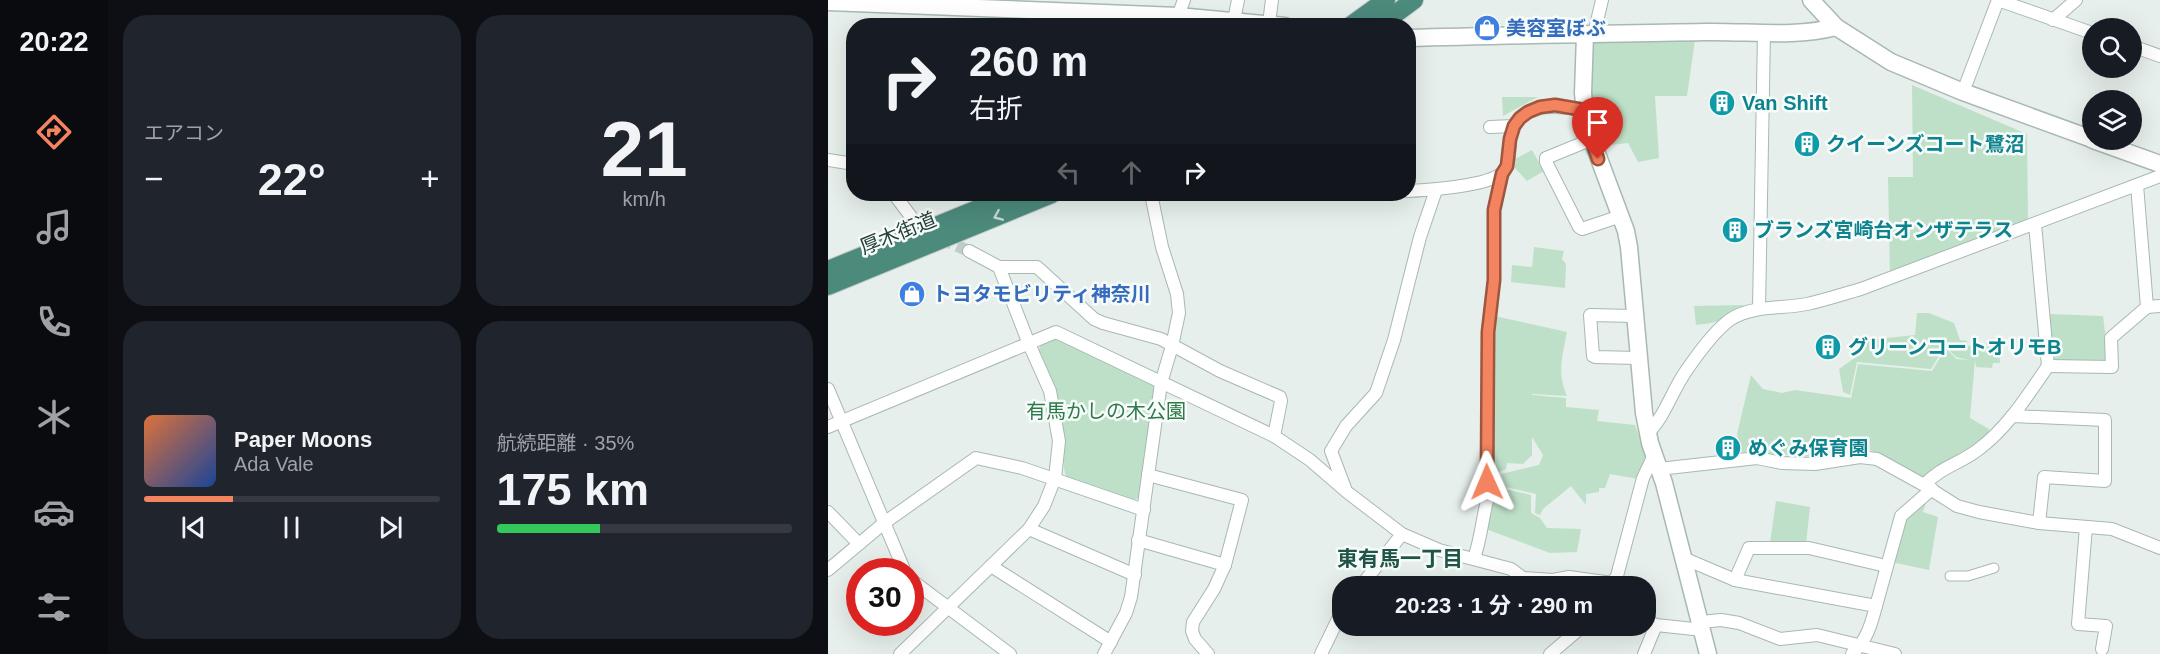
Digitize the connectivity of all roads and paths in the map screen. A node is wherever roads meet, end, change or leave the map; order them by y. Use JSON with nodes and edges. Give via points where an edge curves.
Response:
{"nodes":[{"id":1,"x":1238,"y":0,"type":"edge"},
{"id":2,"x":1272,"y":0,"type":"edge"},
{"id":3,"x":1386,"y":0,"type":"edge"},
{"id":4,"x":1414,"y":0,"type":"edge"},
{"id":5,"x":1602,"y":0,"type":"edge"},
{"id":6,"x":1811,"y":0,"type":"edge"},
{"id":7,"x":1998,"y":0,"type":"edge"},
{"id":8,"x":2076,"y":0,"type":"edge"},
{"id":9,"x":828,"y":2,"type":"edge"},
{"id":10,"x":1181,"y":8,"type":"edge"},
{"id":11,"x":1112,"y":18,"type":"edge"},
{"id":12,"x":1154,"y":18,"type":"edge"},
{"id":13,"x":1225,"y":18,"type":"edge"},
{"id":14,"x":1234,"y":18,"type":"edge"},
{"id":15,"x":1276,"y":18,"type":"edge"},
{"id":16,"x":1361,"y":18,"type":"edge"},
{"id":17,"x":1390,"y":18,"type":"edge"},
{"id":18,"x":2054,"y":20,"type":"junction"},
{"id":19,"x":1836,"y":27,"type":"junction"},
{"id":20,"x":2082,"y":30,"type":"edge"},
{"id":21,"x":1764,"y":33,"type":"junction"},
{"id":22,"x":1590,"y":34,"type":"junction"},
{"id":23,"x":1416,"y":38,"type":"edge"},
{"id":24,"x":2142,"y":50,"type":"edge"},
{"id":25,"x":2160,"y":56,"type":"edge"},
{"id":26,"x":1963,"y":92,"type":"junction"},
{"id":27,"x":1584,"y":110,"type":"junction"},
{"id":28,"x":1514,"y":126,"type":"junction"},
{"id":29,"x":1490,"y":127,"type":"dead end"},
{"id":30,"x":2082,"y":135,"type":"edge"},
{"id":31,"x":1590,"y":140,"type":"junction"},
{"id":32,"x":2122,"y":150,"type":"edge"},
{"id":33,"x":828,"y":160,"type":"edge"},
{"id":34,"x":846,"y":163,"type":"edge"},
{"id":35,"x":2160,"y":164,"type":"edge"},
{"id":36,"x":1502,"y":174,"type":"junction"},
{"id":37,"x":2160,"y":176,"type":"edge"},
{"id":38,"x":2137,"y":185,"type":"junction"},
{"id":39,"x":1436,"y":190,"type":"junction"},
{"id":40,"x":1416,"y":191,"type":"edge"},
{"id":41,"x":899,"y":201,"type":"edge"},
{"id":42,"x":997,"y":201,"type":"edge"},
{"id":43,"x":1035,"y":201,"type":"edge"},
{"id":44,"x":1152,"y":201,"type":"edge"},
{"id":45,"x":1621,"y":216,"type":"junction"},
{"id":46,"x":912,"y":218,"type":"tunnel mouth"},
{"id":47,"x":2035,"y":224,"type":"junction"},
{"id":48,"x":969,"y":251,"type":"tunnel mouth"},
{"id":49,"x":999,"y":267,"type":"junction"},
{"id":50,"x":828,"y":270,"type":"edge"},
{"id":51,"x":828,"y":286,"type":"edge"},
{"id":52,"x":2154,"y":307,"type":"edge"},
{"id":53,"x":1759,"y":309,"type":"junction"},
{"id":54,"x":1634,"y":316,"type":"junction"},
{"id":55,"x":1029,"y":344,"type":"junction"},
{"id":56,"x":1172,"y":346,"type":"junction"},
{"id":57,"x":1638,"y":357,"type":"junction"},
{"id":58,"x":2048,"y":366,"type":"junction"},
{"id":59,"x":1161,"y":383,"type":"junction"},
{"id":60,"x":828,"y":389,"type":"edge"},
{"id":61,"x":2012,"y":416,"type":"junction"},
{"id":62,"x":841,"y":421,"type":"junction"},
{"id":63,"x":828,"y":427,"type":"edge"},
{"id":64,"x":1648,"y":434,"type":"junction"},
{"id":65,"x":1274,"y":436,"type":"junction"},
{"id":66,"x":1657,"y":462,"type":"junction"},
{"id":67,"x":1148,"y":476,"type":"junction"},
{"id":68,"x":1055,"y":478,"type":"junction"},
{"id":69,"x":1928,"y":487,"type":"junction"},
{"id":70,"x":1347,"y":492,"type":"junction"},
{"id":71,"x":1144,"y":510,"type":"junction"},
{"id":72,"x":828,"y":512,"type":"edge"},
{"id":73,"x":884,"y":523,"type":"junction"},
{"id":74,"x":2039,"y":523,"type":"junction"},
{"id":75,"x":2086,"y":527,"type":"junction"},
{"id":76,"x":1029,"y":529,"type":"junction"},
{"id":77,"x":1402,"y":534,"type":"junction"},
{"id":78,"x":1138,"y":540,"type":"junction"},
{"id":79,"x":859,"y":544,"type":"junction"},
{"id":80,"x":2160,"y":548,"type":"edge"},
{"id":81,"x":899,"y":558,"type":"edge"},
{"id":82,"x":1474,"y":558,"type":"junction"},
{"id":83,"x":1683,"y":558,"type":"junction"},
{"id":84,"x":1225,"y":565,"type":"junction"},
{"id":85,"x":991,"y":566,"type":"junction"},
{"id":86,"x":1886,"y":566,"type":"junction"},
{"id":87,"x":1994,"y":568,"type":"dead end"},
{"id":88,"x":828,"y":570,"type":"edge"},
{"id":89,"x":1135,"y":575,"type":"junction"},
{"id":90,"x":1369,"y":576,"type":"edge"},
{"id":91,"x":1520,"y":576,"type":"edge"},
{"id":92,"x":1617,"y":576,"type":"edge"},
{"id":93,"x":1950,"y":576,"type":"dead end"},
{"id":94,"x":1735,"y":580,"type":"junction"},
{"id":95,"x":924,"y":590,"type":"edge"},
{"id":96,"x":1876,"y":606,"type":"junction"},
{"id":97,"x":948,"y":608,"type":"junction"},
{"id":98,"x":1656,"y":623,"type":"edge"},
{"id":99,"x":1702,"y":626,"type":"junction"},
{"id":100,"x":1332,"y":631,"type":"edge"},
{"id":101,"x":1571,"y":636,"type":"edge"},
{"id":102,"x":1648,"y":636,"type":"edge"},
{"id":103,"x":1111,"y":642,"type":"junction"},
{"id":104,"x":2102,"y":649,"type":"dead end"},
{"id":105,"x":1857,"y":650,"type":"edge"},
{"id":106,"x":900,"y":654,"type":"edge"},
{"id":107,"x":1010,"y":654,"type":"edge"},
{"id":108,"x":1104,"y":654,"type":"edge"},
{"id":109,"x":1208,"y":654,"type":"edge"},
{"id":110,"x":1321,"y":654,"type":"edge"},
{"id":111,"x":1550,"y":654,"type":"edge"},
{"id":112,"x":1644,"y":654,"type":"edge"},
{"id":113,"x":1708,"y":654,"type":"edge"},
{"id":114,"x":1895,"y":654,"type":"edge"}],
"edges":[{"from":1,"to":14,"type":"street"},
{"from":2,"to":15,"type":"street"},
{"from":3,"to":16,"type":"highway"},
{"from":4,"to":17,"type":"highway"},
{"from":5,"to":22,"type":"street"},
{"from":6,"to":19,"type":"street"},
{"from":7,"to":18,"type":"street"},
{"from":7,"to":26,"type":"street"},
{"from":8,"to":18,"type":"street"},
{"from":9,"to":11,"type":"street"},
{"from":10,"to":12,"type":"street"},
{"from":10,"to":13,"type":"street"},
{"from":18,"to":20,"type":"street"},
{"from":19,"to":21,"type":"street","via":[[1814,33]]},
{"from":19,"to":26,"type":"street","via":[[1891,62]]},
{"from":21,"to":22,"type":"street"},
{"from":21,"to":53,"type":"street"},
{"from":22,"to":23,"type":"street"},
{"from":22,"to":27,"type":"street"},
{"from":24,"to":25,"type":"street"},
{"from":26,"to":30,"type":"street"},
{"from":27,"to":28,"type":"street","via":[[1555,105],[1540,107]]},
{"from":27,"to":31,"type":"street"},
{"from":28,"to":29,"type":"street"},
{"from":28,"to":36,"type":"street"},
{"from":31,"to":45,"type":"street"},
{"from":31,"to":45,"type":"street","via":[[1546,158],[1546,162],[1582,229]]},
{"from":32,"to":35,"type":"street"},
{"from":33,"to":34,"type":"street"},
{"from":36,"to":39,"type":"street"},
{"from":36,"to":82,"type":"street","via":[[1494,210],[1494,280],[1488,332],[1487,501]]},
{"from":37,"to":38,"type":"street"},
{"from":38,"to":47,"type":"street"},
{"from":38,"to":52,"type":"street"},
{"from":39,"to":40,"type":"street"},
{"from":39,"to":70,"type":"street","via":[[1376,393],[1346,426],[1331,450]]},
{"from":41,"to":46,"type":"street"},
{"from":42,"to":50,"type":"highway","name":"厚木街道"},
{"from":43,"to":51,"type":"highway","name":"厚木街道","one_way":true},
{"from":44,"to":56,"type":"street","via":[[1178,303]]},
{"from":45,"to":54,"type":"street","via":[[1629,247]]},
{"from":47,"to":53,"type":"street","via":[[1861,289],[1810,303]]},
{"from":47,"to":58,"type":"street"},
{"from":48,"to":49,"type":"street"},
{"from":49,"to":55,"type":"street"},
{"from":49,"to":56,"type":"street","via":[[1037,267],[1094,319],[1161,339]]},
{"from":52,"to":58,"type":"street","via":[[2111,338],[2112,367]]},
{"from":53,"to":64,"type":"street","via":[[1729,320],[1710,340],[1672,391]]},
{"from":54,"to":57,"type":"street"},
{"from":54,"to":57,"type":"street","via":[[1591,313],[1593,356]]},
{"from":55,"to":59,"type":"street","via":[[1056,332]]},
{"from":55,"to":62,"type":"street"},
{"from":55,"to":68,"type":"street","via":[[1050,392],[1059,441]]},
{"from":56,"to":59,"type":"street"},
{"from":56,"to":65,"type":"street","via":[[1280,397]]},
{"from":57,"to":64,"type":"street"},
{"from":58,"to":61,"type":"street"},
{"from":59,"to":65,"type":"street"},
{"from":59,"to":67,"type":"street"},
{"from":60,"to":62,"type":"street"},
{"from":61,"to":69,"type":"street","via":[[1977,451],[1935,473]]},
{"from":61,"to":74,"type":"street","via":[[2105,420],[2104,481],[2044,477]]},
{"from":62,"to":63,"type":"street"},
{"from":62,"to":73,"type":"street"},
{"from":64,"to":66,"type":"street"},
{"from":65,"to":70,"type":"street"},
{"from":66,"to":69,"type":"street","via":[[1757,458],[1815,464],[1860,457],[1877,459]]},
{"from":66,"to":83,"type":"street"},
{"from":66,"to":92,"type":"street","via":[[1643,478]]},
{"from":67,"to":71,"type":"street"},
{"from":67,"to":84,"type":"street","via":[[1242,501]]},
{"from":68,"to":71,"type":"street"},
{"from":68,"to":73,"type":"street","via":[[976,458]]},
{"from":68,"to":76,"type":"street"},
{"from":69,"to":74,"type":"street","via":[[1957,506]]},
{"from":69,"to":86,"type":"street","via":[[1901,516]]},
{"from":70,"to":77,"type":"street"},
{"from":71,"to":78,"type":"street"},
{"from":72,"to":79,"type":"street"},
{"from":73,"to":79,"type":"street"},
{"from":73,"to":81,"type":"street"},
{"from":74,"to":75,"type":"street"},
{"from":75,"to":80,"type":"street","via":[[2112,529]]},
{"from":75,"to":104,"type":"street","via":[[2078,624],[2106,626]]},
{"from":76,"to":85,"type":"street"},
{"from":76,"to":89,"type":"street"},
{"from":77,"to":82,"type":"street","via":[[1439,550]]},
{"from":77,"to":90,"type":"street"},
{"from":78,"to":84,"type":"street"},
{"from":78,"to":89,"type":"street"},
{"from":79,"to":88,"type":"street"},
{"from":82,"to":91,"type":"street"},
{"from":83,"to":94,"type":"street"},
{"from":83,"to":99,"type":"street"},
{"from":84,"to":109,"type":"street","via":[[1193,622],[1195,639]]},
{"from":85,"to":97,"type":"street"},
{"from":85,"to":103,"type":"street"},
{"from":86,"to":94,"type":"street","via":[[1809,548],[1749,548]]},
{"from":86,"to":96,"type":"street"},
{"from":87,"to":93,"type":"street","via":[[1968,576]]},
{"from":89,"to":103,"type":"street","via":[[1126,613]]},
{"from":94,"to":96,"type":"street"},
{"from":95,"to":97,"type":"street"},
{"from":96,"to":105,"type":"street","via":[[1869,632]]},
{"from":97,"to":106,"type":"street"},
{"from":97,"to":107,"type":"street"},
{"from":98,"to":99,"type":"street"},
{"from":99,"to":105,"type":"street","via":[[1721,620],[1780,639],[1817,635]]},
{"from":99,"to":113,"type":"street"},
{"from":100,"to":110,"type":"street"},
{"from":101,"to":111,"type":"street"},
{"from":102,"to":112,"type":"street"},
{"from":103,"to":108,"type":"street"},
{"from":105,"to":114,"type":"street"}]}
